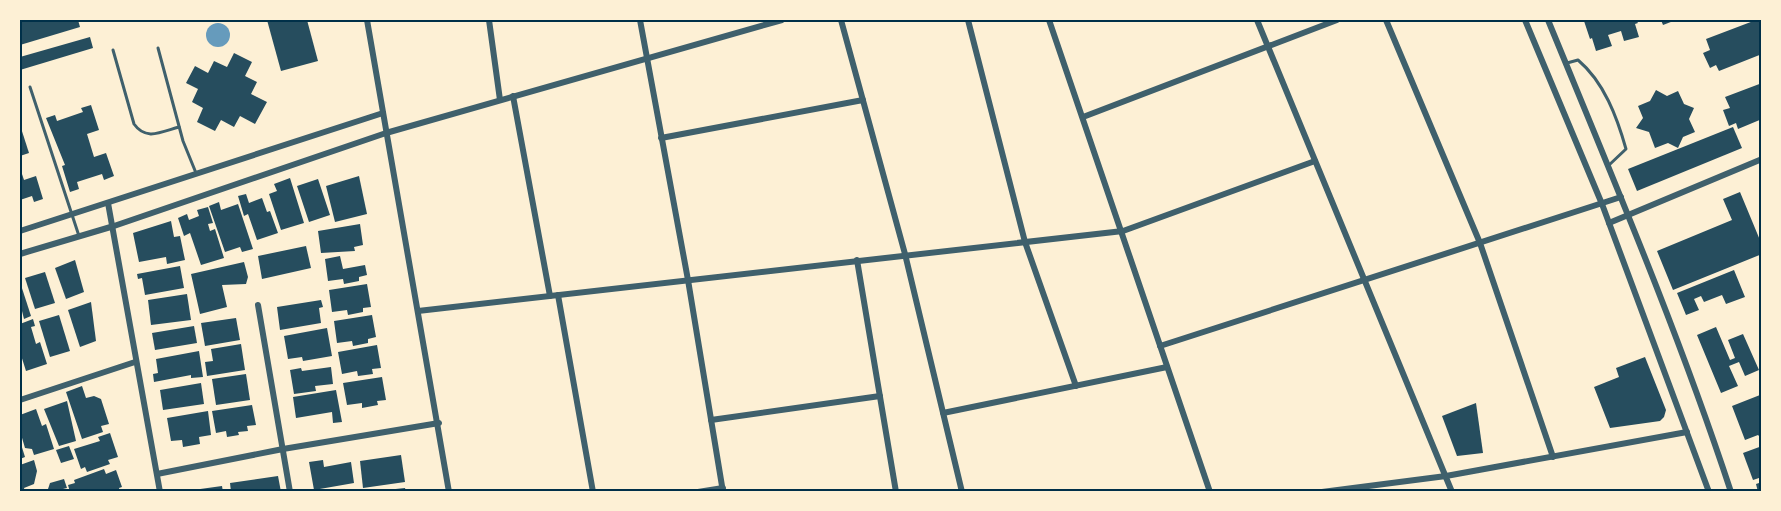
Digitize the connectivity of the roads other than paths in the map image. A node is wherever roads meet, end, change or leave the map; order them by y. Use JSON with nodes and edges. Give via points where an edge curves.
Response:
{"nodes":[{"id":1,"x":367,"y":20,"type":"edge"},
{"id":2,"x":489,"y":20,"type":"edge"},
{"id":3,"x":640,"y":20,"type":"edge"},
{"id":4,"x":782,"y":20,"type":"edge"},
{"id":5,"x":841,"y":20,"type":"edge"},
{"id":6,"x":969,"y":20,"type":"edge"},
{"id":7,"x":1049,"y":20,"type":"edge"},
{"id":8,"x":1257,"y":20,"type":"edge"},
{"id":9,"x":1337,"y":20,"type":"edge"},
{"id":10,"x":1386,"y":20,"type":"edge"},
{"id":11,"x":1525,"y":20,"type":"edge"},
{"id":12,"x":1548,"y":20,"type":"edge"},
{"id":13,"x":158,"y":48,"type":"dead end"},
{"id":14,"x":1269,"y":48,"type":"junction"},
{"id":15,"x":113,"y":50,"type":"dead end"},
{"id":16,"x":646,"y":58,"type":"junction"},
{"id":17,"x":1566,"y":63,"type":"junction"},
{"id":18,"x":30,"y":87,"type":"dead end"},
{"id":19,"x":513,"y":96,"type":"junction"},
{"id":20,"x":500,"y":100,"type":"junction"},
{"id":21,"x":863,"y":100,"type":"junction"},
{"id":22,"x":383,"y":113,"type":"junction"},
{"id":23,"x":1083,"y":117,"type":"junction"},
{"id":24,"x":179,"y":127,"type":"junction"},
{"id":25,"x":386,"y":133,"type":"junction"},
{"id":26,"x":662,"y":138,"type":"junction"},
{"id":27,"x":1761,"y":159,"type":"edge"},
{"id":28,"x":1315,"y":161,"type":"junction"},
{"id":29,"x":1608,"y":166,"type":"junction"},
{"id":30,"x":196,"y":173,"type":"junction"},
{"id":31,"x":1621,"y":197,"type":"junction"},
{"id":32,"x":108,"y":203,"type":"junction"},
{"id":33,"x":1602,"y":204,"type":"junction"},
{"id":34,"x":72,"y":216,"type":"junction"},
{"id":35,"x":1629,"y":216,"type":"junction"},
{"id":36,"x":1609,"y":223,"type":"junction"},
{"id":37,"x":114,"y":226,"type":"junction"},
{"id":38,"x":20,"y":231,"type":"edge"},
{"id":39,"x":1123,"y":231,"type":"junction"},
{"id":40,"x":79,"y":236,"type":"junction"},
{"id":41,"x":1025,"y":242,"type":"junction"},
{"id":42,"x":1480,"y":243,"type":"junction"},
{"id":43,"x":20,"y":254,"type":"edge"},
{"id":44,"x":905,"y":254,"type":"junction"},
{"id":45,"x":857,"y":260,"type":"junction"},
{"id":46,"x":688,"y":280,"type":"junction"},
{"id":47,"x":1364,"y":281,"type":"junction"},
{"id":48,"x":558,"y":295,"type":"junction"},
{"id":49,"x":550,"y":296,"type":"junction"},
{"id":50,"x":258,"y":305,"type":"dead end"},
{"id":51,"x":418,"y":311,"type":"junction"},
{"id":52,"x":1160,"y":346,"type":"junction"},
{"id":53,"x":135,"y":362,"type":"junction"},
{"id":54,"x":1167,"y":367,"type":"junction"},
{"id":55,"x":1076,"y":386,"type":"junction"},
{"id":56,"x":880,"y":396,"type":"junction"},
{"id":57,"x":20,"y":400,"type":"edge"},
{"id":58,"x":943,"y":413,"type":"junction"},
{"id":59,"x":711,"y":420,"type":"junction"},
{"id":60,"x":439,"y":423,"type":"junction"},
{"id":61,"x":1687,"y":432,"type":"junction"},
{"id":62,"x":283,"y":449,"type":"junction"},
{"id":63,"x":1553,"y":457,"type":"junction"},
{"id":64,"x":157,"y":474,"type":"junction"},
{"id":65,"x":1446,"y":476,"type":"junction"},
{"id":66,"x":723,"y":490,"type":"edge"},
{"id":67,"x":160,"y":492,"type":"edge"},
{"id":68,"x":290,"y":492,"type":"edge"},
{"id":69,"x":449,"y":492,"type":"edge"},
{"id":70,"x":593,"y":492,"type":"edge"},
{"id":71,"x":698,"y":492,"type":"edge"},
{"id":72,"x":896,"y":492,"type":"edge"},
{"id":73,"x":962,"y":492,"type":"edge"},
{"id":74,"x":1210,"y":492,"type":"edge"},
{"id":75,"x":1322,"y":492,"type":"edge"},
{"id":76,"x":1452,"y":492,"type":"edge"},
{"id":77,"x":1709,"y":492,"type":"edge"},
{"id":78,"x":1731,"y":492,"type":"edge"}],
"edges":[{"from":1,"to":22,"type":"street"},
{"from":2,"to":20,"type":"street"},
{"from":3,"to":16,"type":"street"},
{"from":4,"to":16,"type":"street"},
{"from":5,"to":21,"type":"street"},
{"from":6,"to":41,"type":"street"},
{"from":7,"to":23,"type":"street"},
{"from":8,"to":14,"type":"street"},
{"from":9,"to":14,"type":"street"},
{"from":10,"to":42,"type":"street"},
{"from":11,"to":33,"type":"street"},
{"from":12,"to":17,"type":"street"},
{"from":13,"to":24,"type":"lane"},
{"from":14,"to":23,"type":"street"},
{"from":14,"to":28,"type":"street"},
{"from":15,"to":24,"type":"lane","via":[[140,133],[150,136]]},
{"from":16,"to":19,"type":"street"},
{"from":16,"to":26,"type":"street"},
{"from":17,"to":29,"type":"street"},
{"from":17,"to":29,"type":"lane","via":[[1578,60],[1589,69],[1620,127],[1626,149]]},
{"from":18,"to":34,"type":"lane"},
{"from":19,"to":20,"type":"street"},
{"from":19,"to":49,"type":"street"},
{"from":20,"to":25,"type":"street"},
{"from":21,"to":26,"type":"street"},
{"from":21,"to":44,"type":"street"},
{"from":22,"to":25,"type":"street"},
{"from":22,"to":30,"type":"street"},
{"from":23,"to":39,"type":"street"},
{"from":24,"to":30,"type":"lane"},
{"from":25,"to":37,"type":"street"},
{"from":25,"to":51,"type":"street"},
{"from":26,"to":46,"type":"street"},
{"from":27,"to":35,"type":"street"},
{"from":28,"to":39,"type":"street"},
{"from":28,"to":47,"type":"street"},
{"from":29,"to":31,"type":"street"},
{"from":30,"to":32,"type":"street"},
{"from":31,"to":33,"type":"street"},
{"from":31,"to":35,"type":"street"},
{"from":32,"to":34,"type":"street"},
{"from":32,"to":37,"type":"street"},
{"from":33,"to":36,"type":"street"},
{"from":33,"to":42,"type":"street"},
{"from":34,"to":38,"type":"street"},
{"from":34,"to":40,"type":"lane"},
{"from":35,"to":36,"type":"street"},
{"from":35,"to":78,"type":"street"},
{"from":36,"to":61,"type":"street"},
{"from":37,"to":40,"type":"street"},
{"from":37,"to":53,"type":"street"},
{"from":39,"to":41,"type":"street"},
{"from":39,"to":52,"type":"street"},
{"from":40,"to":43,"type":"street"},
{"from":41,"to":44,"type":"street"},
{"from":41,"to":55,"type":"street"},
{"from":42,"to":47,"type":"street"},
{"from":42,"to":63,"type":"street"},
{"from":44,"to":45,"type":"street"},
{"from":44,"to":58,"type":"street"},
{"from":45,"to":46,"type":"street"},
{"from":45,"to":56,"type":"street"},
{"from":46,"to":48,"type":"street"},
{"from":46,"to":59,"type":"street"},
{"from":47,"to":52,"type":"street"},
{"from":47,"to":65,"type":"street"},
{"from":48,"to":49,"type":"street"},
{"from":48,"to":70,"type":"street"},
{"from":49,"to":51,"type":"street"},
{"from":50,"to":62,"type":"street"},
{"from":51,"to":60,"type":"street"},
{"from":52,"to":54,"type":"street"},
{"from":53,"to":57,"type":"street"},
{"from":53,"to":64,"type":"street"},
{"from":54,"to":55,"type":"street"},
{"from":54,"to":74,"type":"street"},
{"from":55,"to":58,"type":"street"},
{"from":56,"to":59,"type":"street"},
{"from":56,"to":72,"type":"street"},
{"from":58,"to":73,"type":"street"},
{"from":59,"to":66,"type":"street"},
{"from":60,"to":62,"type":"street"},
{"from":60,"to":69,"type":"street"},
{"from":61,"to":63,"type":"street"},
{"from":61,"to":77,"type":"street"},
{"from":62,"to":64,"type":"street"},
{"from":62,"to":68,"type":"street"},
{"from":63,"to":65,"type":"street"},
{"from":64,"to":67,"type":"street"},
{"from":65,"to":75,"type":"street"},
{"from":65,"to":76,"type":"street"},
{"from":66,"to":71,"type":"street"}]}
